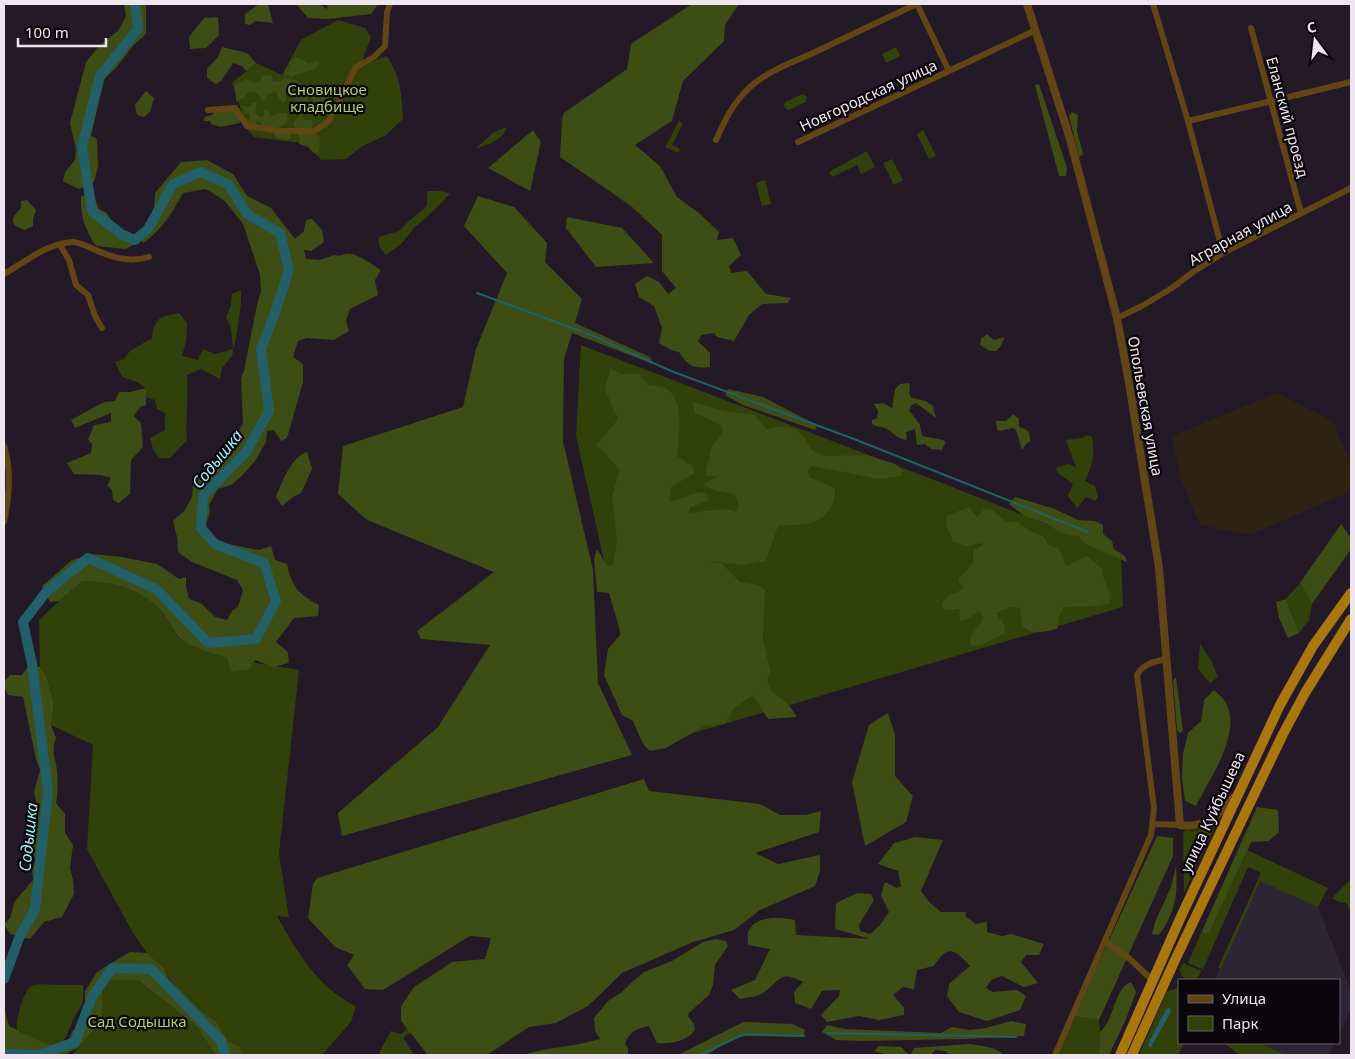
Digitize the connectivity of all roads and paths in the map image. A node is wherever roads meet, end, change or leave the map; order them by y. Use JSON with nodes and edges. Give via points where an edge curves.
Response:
{"nodes":[{"id":1,"x":390,"y":4,"type":"edge"},
{"id":2,"x":917,"y":4,"type":"edge"},
{"id":3,"x":1027,"y":4,"type":"edge"},
{"id":4,"x":1153,"y":4,"type":"edge"},
{"id":5,"x":1251,"y":28,"type":"dead end"},
{"id":6,"x":1036,"y":30,"type":"junction"},
{"id":7,"x":949,"y":71,"type":"junction"},
{"id":8,"x":1351,"y":82,"type":"edge"},
{"id":9,"x":1271,"y":102,"type":"junction"},
{"id":10,"x":208,"y":110,"type":"dead end"},
{"id":11,"x":1188,"y":121,"type":"junction"},
{"id":12,"x":716,"y":140,"type":"dead end"},
{"id":13,"x":798,"y":142,"type":"dead end"},
{"id":14,"x":1351,"y":188,"type":"edge"},
{"id":15,"x":1301,"y":213,"type":"junction"},
{"id":16,"x":60,"y":245,"type":"junction"},
{"id":17,"x":1223,"y":253,"type":"junction"},
{"id":18,"x":149,"y":257,"type":"dead end"},
{"id":19,"x":4,"y":274,"type":"edge"},
{"id":20,"x":1117,"y":318,"type":"junction"},
{"id":21,"x":102,"y":328,"type":"dead end"},
{"id":22,"x":4,"y":446,"type":"edge"},
{"id":23,"x":4,"y":522,"type":"edge"},
{"id":24,"x":1351,"y":593,"type":"edge"},
{"id":25,"x":1351,"y":619,"type":"edge"},
{"id":26,"x":1166,"y":658,"type":"junction"},
{"id":27,"x":1238,"y":791,"type":"junction"},
{"id":28,"x":1154,"y":824,"type":"junction"},
{"id":29,"x":1180,"y":825,"type":"junction"},
{"id":30,"x":1105,"y":941,"type":"junction"},
{"id":31,"x":1152,"y":980,"type":"junction"},
{"id":32,"x":1056,"y":1055,"type":"edge"},
{"id":33,"x":1120,"y":1055,"type":"edge"},
{"id":34,"x":1132,"y":1055,"type":"edge"}],
"edges":[{"from":1,"to":10,"type":"street","via":[[386,12],[385,46],[356,67],[329,121],[314,131],[280,131],[247,126],[235,108]]},
{"from":2,"to":7,"type":"street","name":"Новгородская улица"},
{"from":2,"to":12,"type":"street","name":"Новгородская улица","via":[[757,82],[747,89],[728,114]]},
{"from":3,"to":6,"type":"street","name":"Опольевская улица"},
{"from":4,"to":11,"type":"street"},
{"from":5,"to":9,"type":"street","name":"Еланский проезд"},
{"from":6,"to":7,"type":"street","name":"Новгородская улица"},
{"from":6,"to":20,"type":"street","name":"Опольевская улица","via":[[1070,140]]},
{"from":7,"to":13,"type":"street","name":"Новгородская улица"},
{"from":8,"to":9,"type":"street"},
{"from":9,"to":11,"type":"street"},
{"from":9,"to":15,"type":"street","name":"Еланский проезд"},
{"from":11,"to":17,"type":"street"},
{"from":14,"to":15,"type":"street","name":"Аграрная улица"},
{"from":15,"to":17,"type":"street","name":"Аграрная улица"},
{"from":16,"to":18,"type":"street","via":[[74,242],[122,259]]},
{"from":16,"to":19,"type":"street","via":[[52,246]]},
{"from":16,"to":21,"type":"street","via":[[69,260],[76,286],[88,296]]},
{"from":17,"to":20,"type":"street","name":"Аграрная улица","via":[[1172,288]]},
{"from":20,"to":26,"type":"street","name":"Опольевская улица","via":[[1154,531]]},
{"from":22,"to":23,"type":"street","via":[[9,466],[9,496]]},
{"from":24,"to":27,"type":"highway","name":"улица Куйбышева","via":[[1313,646]]},
{"from":25,"to":34,"type":"highway","name":"улица Куйбышева","via":[[1304,693],[1283,734]]},
{"from":26,"to":28,"type":"street","via":[[1149,663],[1137,675]]},
{"from":26,"to":29,"type":"street","name":"Опольевская улица"},
{"from":27,"to":29,"type":"street","via":[[1208,822]]},
{"from":27,"to":31,"type":"highway","name":"улица Куйбышева"},
{"from":28,"to":29,"type":"street"},
{"from":28,"to":30,"type":"street","via":[[1147,848]]},
{"from":30,"to":31,"type":"street","via":[[1130,958]]},
{"from":30,"to":32,"type":"street"},
{"from":31,"to":33,"type":"highway","name":"улица Куйбышева"}]}
